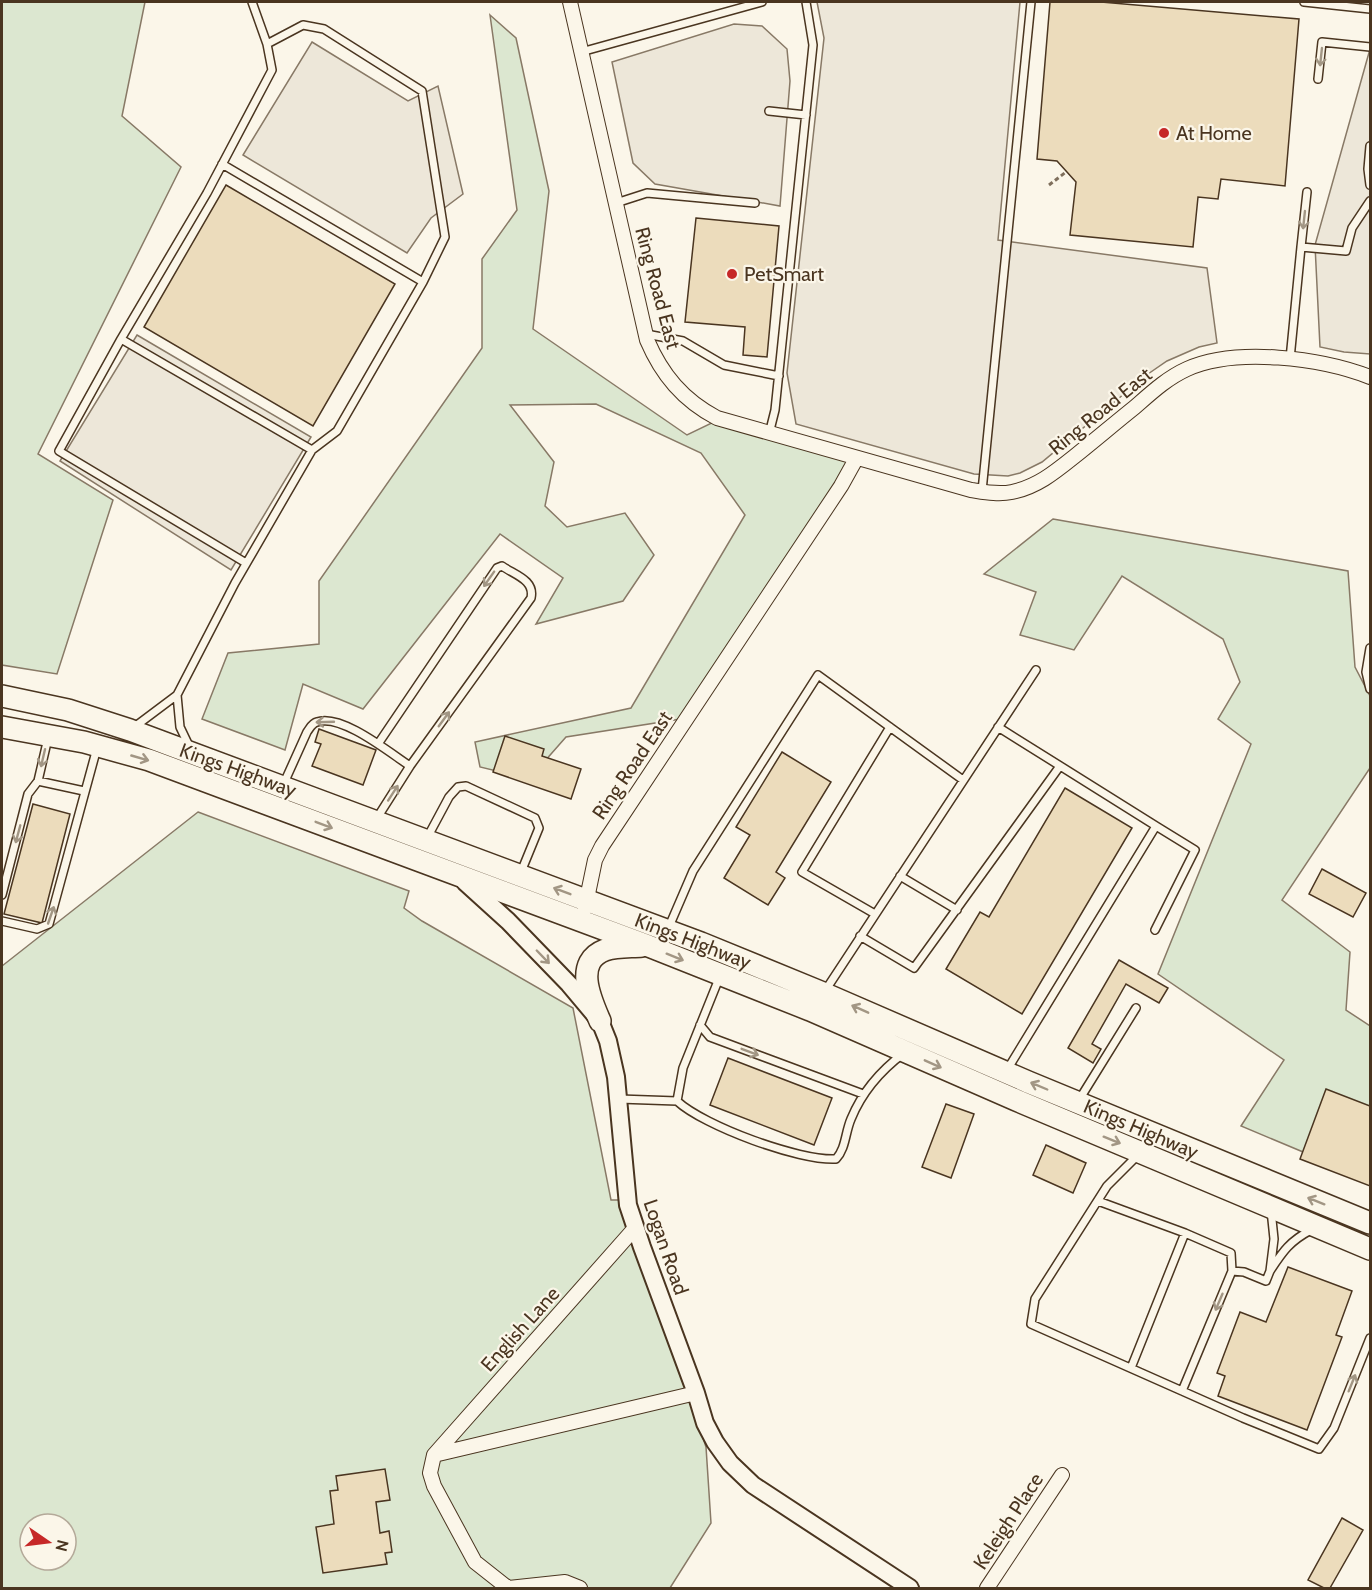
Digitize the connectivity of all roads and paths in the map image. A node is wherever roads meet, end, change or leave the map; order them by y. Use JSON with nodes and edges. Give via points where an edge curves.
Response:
{"nodes":[{"id":1,"x":252,"y":2,"type":"edge"},
{"id":2,"x":570,"y":2,"type":"edge"},
{"id":3,"x":762,"y":2,"type":"edge"},
{"id":4,"x":806,"y":2,"type":"edge"},
{"id":5,"x":1031,"y":2,"type":"edge"},
{"id":6,"x":1304,"y":2,"type":"edge"},
{"id":7,"x":1371,"y":9,"type":"edge"},
{"id":8,"x":267,"y":44,"type":"junction"},
{"id":9,"x":1371,"y":47,"type":"edge"},
{"id":10,"x":581,"y":51,"type":"junction"},
{"id":11,"x":1318,"y":79,"type":"dead end"},
{"id":12,"x":769,"y":111,"type":"dead end"},
{"id":13,"x":806,"y":115,"type":"junction"},
{"id":14,"x":1371,"y":147,"type":"edge"},
{"id":15,"x":222,"y":164,"type":"junction"},
{"id":16,"x":1066,"y":172,"type":"dead end"},
{"id":17,"x":1049,"y":185,"type":"dead end"},
{"id":18,"x":1371,"y":185,"type":"edge"},
{"id":19,"x":1307,"y":192,"type":"dead end"},
{"id":20,"x":1371,"y":201,"type":"edge"},
{"id":21,"x":755,"y":202,"type":"dead end"},
{"id":22,"x":616,"y":203,"type":"junction"},
{"id":23,"x":1301,"y":248,"type":"junction"},
{"id":24,"x":423,"y":282,"type":"junction"},
{"id":25,"x":646,"y":334,"type":"junction"},
{"id":26,"x":121,"y":339,"type":"junction"},
{"id":27,"x":1290,"y":359,"type":"junction"},
{"id":28,"x":779,"y":376,"type":"junction"},
{"id":29,"x":1371,"y":377,"type":"edge"},
{"id":30,"x":769,"y":434,"type":"junction"},
{"id":31,"x":312,"y":450,"type":"junction"},
{"id":32,"x":856,"y":459,"type":"junction"},
{"id":33,"x":982,"y":491,"type":"junction"},
{"id":34,"x":246,"y":563,"type":"junction"},
{"id":35,"x":1371,"y":648,"type":"edge"},
{"id":36,"x":1036,"y":670,"type":"dead end"},
{"id":37,"x":1371,"y":689,"type":"edge"},
{"id":38,"x":177,"y":695,"type":"junction"},
{"id":39,"x":2,"y":696,"type":"edge"},
{"id":40,"x":2,"y":727,"type":"edge"},
{"id":41,"x":890,"y":727,"type":"junction"},
{"id":42,"x":998,"y":727,"type":"junction"},
{"id":43,"x":130,"y":730,"type":"junction"},
{"id":44,"x":49,"y":735,"type":"junction"},
{"id":45,"x":378,"y":744,"type":"junction"},
{"id":46,"x":98,"y":746,"type":"junction"},
{"id":47,"x":192,"y":753,"type":"junction"},
{"id":48,"x":410,"y":766,"type":"junction"},
{"id":49,"x":1060,"y":766,"type":"junction"},
{"id":50,"x":963,"y":780,"type":"junction"},
{"id":51,"x":38,"y":781,"type":"junction"},
{"id":52,"x":282,"y":787,"type":"junction"},
{"id":53,"x":84,"y":791,"type":"junction"},
{"id":54,"x":376,"y":820,"type":"junction"},
{"id":55,"x":1156,"y":826,"type":"junction"},
{"id":56,"x":425,"y":840,"type":"junction"},
{"id":57,"x":455,"y":874,"type":"junction"},
{"id":58,"x":520,"y":875,"type":"junction"},
{"id":59,"x":900,"y":876,"type":"junction"},
{"id":60,"x":2,"y":895,"type":"edge"},
{"id":61,"x":588,"y":901,"type":"junction"},
{"id":62,"x":957,"y":909,"type":"junction"},
{"id":63,"x":875,"y":914,"type":"junction"},
{"id":64,"x":2,"y":921,"type":"edge"},
{"id":65,"x":581,"y":921,"type":"junction"},
{"id":66,"x":1155,"y":930,"type":"dead end"},
{"id":67,"x":667,"y":931,"type":"junction"},
{"id":68,"x":860,"y":936,"type":"junction"},
{"id":69,"x":646,"y":945,"type":"junction"},
{"id":70,"x":720,"y":975,"type":"junction"},
{"id":71,"x":823,"y":993,"type":"junction"},
{"id":72,"x":1136,"y":1008,"type":"dead end"},
{"id":73,"x":600,"y":1021,"type":"junction"},
{"id":74,"x":700,"y":1025,"type":"junction"},
{"id":75,"x":906,"y":1052,"type":"junction"},
{"id":76,"x":1005,"y":1072,"type":"junction"},
{"id":77,"x":863,"y":1094,"type":"junction"},
{"id":78,"x":619,"y":1099,"type":"junction"},
{"id":79,"x":677,"y":1101,"type":"junction"},
{"id":80,"x":1078,"y":1102,"type":"junction"},
{"id":81,"x":1141,"y":1152,"type":"junction"},
{"id":82,"x":1098,"y":1201,"type":"junction"},
{"id":83,"x":1271,"y":1208,"type":"junction"},
{"id":84,"x":1371,"y":1223,"type":"edge"},
{"id":85,"x":1317,"y":1227,"type":"junction"},
{"id":86,"x":635,"y":1228,"type":"junction"},
{"id":87,"x":1185,"y":1233,"type":"junction"},
{"id":88,"x":1371,"y":1249,"type":"edge"},
{"id":89,"x":1232,"y":1271,"type":"junction"},
{"id":90,"x":1270,"y":1271,"type":"junction"},
{"id":91,"x":1371,"y":1338,"type":"edge"},
{"id":92,"x":1131,"y":1368,"type":"junction"},
{"id":93,"x":1182,"y":1391,"type":"junction"},
{"id":94,"x":696,"y":1394,"type":"junction"},
{"id":95,"x":434,"y":1455,"type":"junction"},
{"id":96,"x":1062,"y":1475,"type":"dead end"},
{"id":97,"x":508,"y":1588,"type":"edge"},
{"id":98,"x":580,"y":1588,"type":"edge"},
{"id":99,"x":910,"y":1588,"type":"edge"},
{"id":100,"x":987,"y":1588,"type":"edge"}],
"edges":[{"from":1,"to":8,"type":"lane"},
{"from":2,"to":10,"type":"street","name":"Ring Road East"},
{"from":3,"to":10,"type":"lane"},
{"from":4,"to":13,"type":"lane","via":[[813,45]]},
{"from":5,"to":33,"type":"lane"},
{"from":6,"to":7,"type":"lane"},
{"from":8,"to":15,"type":"lane","via":[[272,70]]},
{"from":8,"to":24,"type":"lane","via":[[303,25],[324,28],[422,91],[445,237]]},
{"from":9,"to":11,"type":"lane","one_way":true,"via":[[1322,42]]},
{"from":10,"to":22,"type":"street","name":"Ring Road East"},
{"from":12,"to":13,"type":"lane"},
{"from":13,"to":28,"type":"lane"},
{"from":14,"to":18,"type":"lane"},
{"from":15,"to":24,"type":"lane"},
{"from":15,"to":26,"type":"lane"},
{"from":16,"to":17,"type":"path"},
{"from":19,"to":23,"type":"lane","one_way":true},
{"from":20,"to":23,"type":"lane","via":[[1352,228],[1346,251]]},
{"from":21,"to":22,"type":"lane","via":[[647,193]]},
{"from":22,"to":25,"type":"street","name":"Ring Road East"},
{"from":23,"to":27,"type":"lane"},
{"from":24,"to":31,"type":"lane","via":[[337,431]]},
{"from":25,"to":28,"type":"lane","via":[[683,341],[723,365]]},
{"from":25,"to":30,"type":"street","name":"Ring Road East","via":[[660,367],[686,398],[717,418]]},
{"from":26,"to":31,"type":"lane"},
{"from":26,"to":34,"type":"lane","via":[[59,451]]},
{"from":27,"to":29,"type":"street","name":"Ring Road East"},
{"from":27,"to":33,"type":"street","name":"Ring Road East","via":[[1235,357],[1186,369],[1042,480],[1010,493]]},
{"from":28,"to":30,"type":"lane"},
{"from":30,"to":32,"type":"street","name":"Ring Road East"},
{"from":31,"to":34,"type":"lane"},
{"from":32,"to":33,"type":"street","name":"Ring Road East"},
{"from":32,"to":61,"type":"street","name":"Ring Road East","via":[[602,846],[595,860]]},
{"from":34,"to":38,"type":"lane"},
{"from":35,"to":37,"type":"lane","via":[[1365,672]]},
{"from":36,"to":42,"type":"lane"},
{"from":38,"to":43,"type":"lane"},
{"from":38,"to":47,"type":"lane","via":[[180,727]]},
{"from":39,"to":43,"type":"main road","name":"Kings Highway","via":[[68,710]]},
{"from":40,"to":44,"type":"main road","name":"Kings Highway"},
{"from":41,"to":50,"type":"lane"},
{"from":41,"to":63,"type":"lane","via":[[802,872]]},
{"from":41,"to":67,"type":"lane","via":[[818,675],[693,871]]},
{"from":42,"to":49,"type":"lane"},
{"from":42,"to":50,"type":"lane"},
{"from":43,"to":47,"type":"main road","name":"Kings Highway"},
{"from":44,"to":46,"type":"main road","name":"Kings Highway"},
{"from":44,"to":51,"type":"lane","one_way":true},
{"from":45,"to":48,"type":"lane"},
{"from":48,"to":45,"type":"lane","one_way":true,"via":[[531,598],[531,585],[497,567]]},
{"from":45,"to":52,"type":"lane","one_way":true,"via":[[334,721],[317,721],[307,732]]},
{"from":46,"to":53,"type":"lane"},
{"from":46,"to":57,"type":"main road","name":"Kings Highway","one_way":true,"via":[[173,768]]},
{"from":47,"to":52,"type":"main road","name":"Kings Highway"},
{"from":54,"to":48,"type":"lane","one_way":true},
{"from":49,"to":55,"type":"lane"},
{"from":49,"to":62,"type":"lane"},
{"from":50,"to":59,"type":"lane"},
{"from":51,"to":53,"type":"lane"},
{"from":51,"to":60,"type":"lane","one_way":true,"via":[[28,794]]},
{"from":52,"to":54,"type":"main road","name":"Kings Highway"},
{"from":64,"to":53,"type":"lane","one_way":true,"via":[[37,929],[49,924]]},
{"from":54,"to":56,"type":"main road","name":"Kings Highway"},
{"from":55,"to":66,"type":"lane","via":[[1195,850]]},
{"from":55,"to":76,"type":"lane"},
{"from":56,"to":58,"type":"main road","name":"Kings Highway"},
{"from":56,"to":58,"type":"lane","via":[[449,797],[458,787],[466,786],[535,818],[539,828]]},
{"from":57,"to":65,"type":"main road","name":"Kings Highway"},
{"from":57,"to":73,"type":"street","name":"Logan Road","one_way":true,"via":[[516,928]]},
{"from":61,"to":58,"type":"main road","name":"Kings Highway","one_way":true},
{"from":59,"to":62,"type":"lane"},
{"from":59,"to":63,"type":"lane"},
{"from":61,"to":65,"type":"street","name":"Ring Road East"},
{"from":61,"to":67,"type":"main road","name":"Kings Highway"},
{"from":62,"to":68,"type":"lane","via":[[914,968]]},
{"from":63,"to":68,"type":"lane"},
{"from":65,"to":69,"type":"main road","name":"Kings Highway"},
{"from":67,"to":71,"type":"main road","name":"Kings Highway"},
{"from":68,"to":71,"type":"lane"},
{"from":69,"to":70,"type":"main road","name":"Kings Highway","one_way":true},
{"from":69,"to":73,"type":"main road","via":[[606,949],[591,961],[586,978]]},
{"from":70,"to":74,"type":"lane"},
{"from":70,"to":75,"type":"main road","name":"Kings Highway"},
{"from":76,"to":71,"type":"main road","name":"Kings Highway","one_way":true},
{"from":72,"to":80,"type":"lane"},
{"from":73,"to":78,"type":"street","name":"Logan Road"},
{"from":74,"to":77,"type":"lane","one_way":true,"via":[[710,1037]]},
{"from":74,"to":79,"type":"lane","via":[[683,1068]]},
{"from":75,"to":77,"type":"lane","via":[[882,1070]]},
{"from":75,"to":81,"type":"main road","name":"Kings Highway","one_way":true},
{"from":80,"to":76,"type":"main road","name":"Kings Highway","one_way":true},
{"from":77,"to":79,"type":"lane","via":[[850,1120],[841,1153],[836,1159],[823,1160],[730,1131]]},
{"from":78,"to":79,"type":"lane"},
{"from":78,"to":86,"type":"street","name":"Logan Road","via":[[628,1205]]},
{"from":84,"to":80,"type":"main road","name":"Kings Highway","one_way":true},
{"from":81,"to":82,"type":"lane","via":[[1107,1186]]},
{"from":81,"to":83,"type":"main road","name":"Kings Highway"},
{"from":82,"to":87,"type":"lane"},
{"from":82,"to":92,"type":"lane","via":[[1035,1299],[1031,1324]]},
{"from":83,"to":85,"type":"main road","name":"Kings Highway"},
{"from":83,"to":90,"type":"lane","via":[[1274,1239]]},
{"from":85,"to":88,"type":"main road","name":"Kings Highway"},
{"from":85,"to":90,"type":"lane","via":[[1283,1250]]},
{"from":86,"to":94,"type":"street","name":"Logan Road"},
{"from":86,"to":95,"type":"street","name":"English Lane"},
{"from":87,"to":89,"type":"lane","via":[[1231,1253]]},
{"from":87,"to":92,"type":"lane"},
{"from":89,"to":90,"type":"lane","via":[[1266,1281]]},
{"from":89,"to":93,"type":"lane","one_way":true},
{"from":93,"to":91,"type":"lane","one_way":true,"via":[[1319,1449],[1334,1428]]},
{"from":92,"to":93,"type":"lane"},
{"from":94,"to":95,"type":"street"},
{"from":94,"to":99,"type":"street","name":"Logan Road","via":[[715,1442],[744,1478]]},
{"from":95,"to":97,"type":"street","via":[[430,1473],[434,1486],[475,1562]]},
{"from":96,"to":100,"type":"street","name":"Keleigh Place"},
{"from":97,"to":98,"type":"street","via":[[565,1582]]}]}
